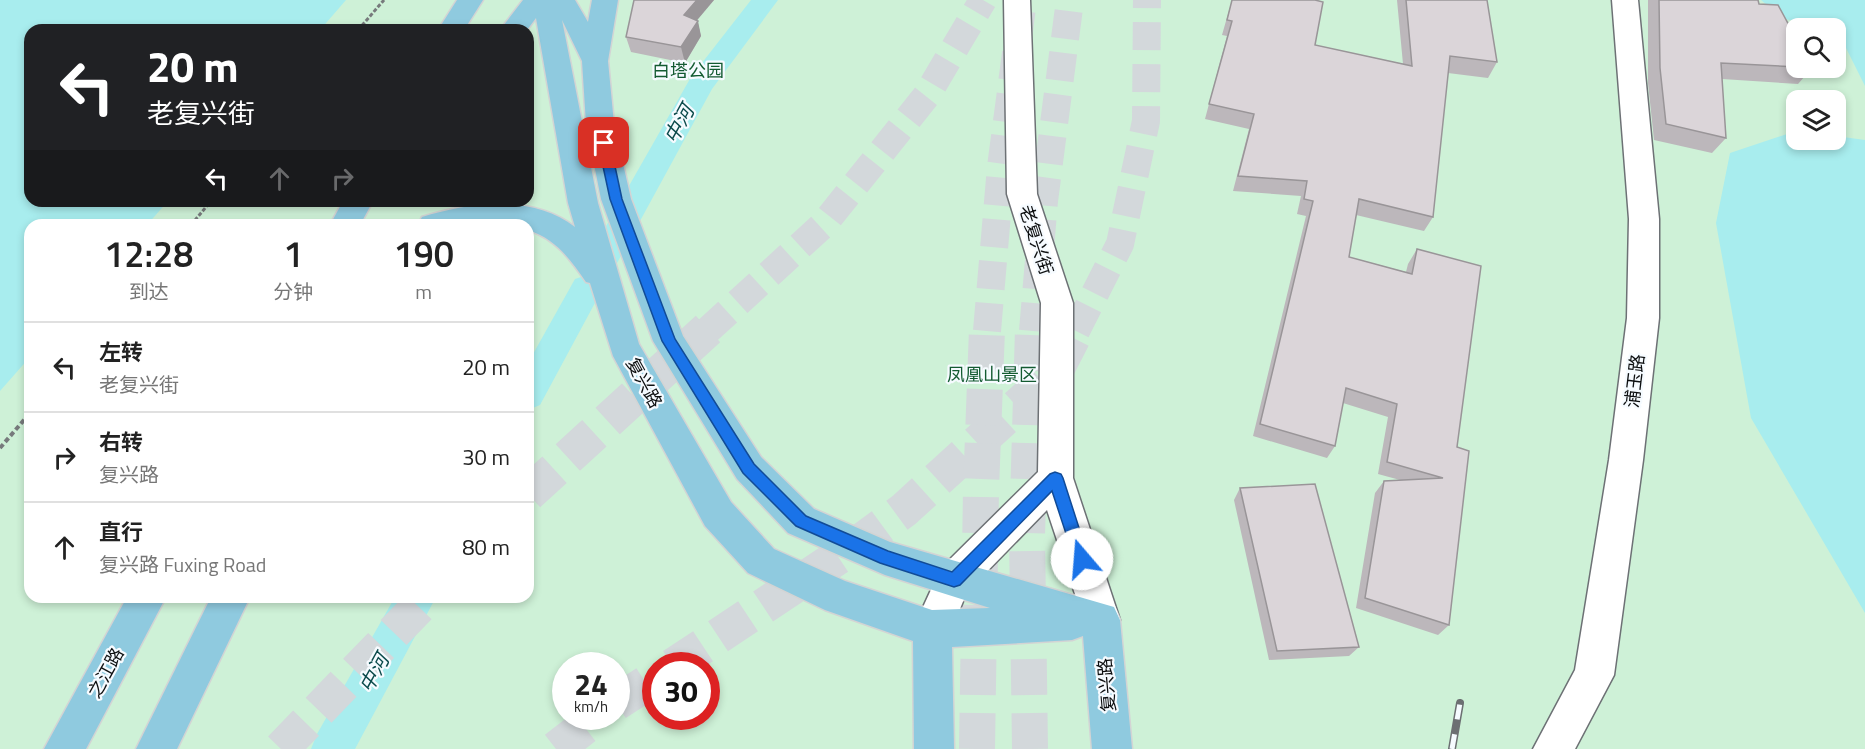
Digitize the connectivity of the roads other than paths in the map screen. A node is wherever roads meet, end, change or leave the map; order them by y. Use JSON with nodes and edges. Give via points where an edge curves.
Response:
{"nodes":[{"id":1,"x":470,"y":0,"type":"edge"},
{"id":2,"x":523,"y":0,"type":"edge"},
{"id":3,"x":536,"y":0,"type":"edge"},
{"id":4,"x":545,"y":0,"type":"edge"},
{"id":5,"x":558,"y":0,"type":"edge"},
{"id":6,"x":605,"y":0,"type":"edge"},
{"id":7,"x":1017,"y":0,"type":"edge"},
{"id":8,"x":1625,"y":0,"type":"edge"},
{"id":9,"x":455,"y":24,"type":"edge"},
{"id":10,"x":513,"y":24,"type":"edge"},
{"id":11,"x":515,"y":24,"type":"edge"},
{"id":12,"x":595,"y":61,"type":"junction"},
{"id":13,"x":456,"y":219,"type":"edge"},
{"id":14,"x":525,"y":219,"type":"edge"},
{"id":15,"x":534,"y":222,"type":"edge"},
{"id":16,"x":606,"y":285,"type":"junction"},
{"id":17,"x":1055,"y":478,"type":"junction"},
{"id":18,"x":954,"y":580,"type":"junction"},
{"id":19,"x":144,"y":603,"type":"edge"},
{"id":20,"x":228,"y":603,"type":"edge"},
{"id":21,"x":1101,"y":620,"type":"junction"},
{"id":22,"x":932,"y":629,"type":"junction"},
{"id":23,"x":64,"y":749,"type":"edge"},
{"id":24,"x":156,"y":749,"type":"edge"},
{"id":25,"x":933,"y":749,"type":"edge"},
{"id":26,"x":1112,"y":749,"type":"edge"},
{"id":27,"x":1553,"y":749,"type":"edge"}],
"edges":[{"from":1,"to":9,"type":"main road"},
{"from":2,"to":10,"type":"main road"},
{"from":3,"to":11,"type":"main road"},
{"from":4,"to":16,"type":"main road","name":"复兴路","via":[[583,203]]},
{"from":5,"to":12,"type":"main road","via":[[568,7]]},
{"from":6,"to":12,"type":"main road"},
{"from":7,"to":17,"type":"street","name":"老复兴街","via":[[1022,194],[1057,303]]},
{"from":8,"to":27,"type":"street","name":"浦玉路","via":[[1644,219],[1643,318],[1594,675]]},
{"from":12,"to":18,"type":"main road","via":[[600,124],[616,199],[664,331],[748,468],[801,521],[885,558]]},
{"from":13,"to":14,"type":"main road","via":[[498,215]]},
{"from":15,"to":16,"type":"main road","via":[[550,226],[575,243]]},
{"from":16,"to":22,"type":"main road","name":"复兴路","via":[[624,347],[718,514],[761,561],[838,597]]},
{"from":17,"to":18,"type":"street"},
{"from":17,"to":21,"type":"street","name":"老复兴街"},
{"from":18,"to":21,"type":"main road"},
{"from":18,"to":22,"type":"street"},
{"from":19,"to":23,"type":"main road","name":"之江路"},
{"from":20,"to":24,"type":"main road"},
{"from":21,"to":22,"type":"main road","name":"复兴路"},
{"from":21,"to":26,"type":"main road","name":"复兴路"},
{"from":22,"to":25,"type":"main road"}]}
